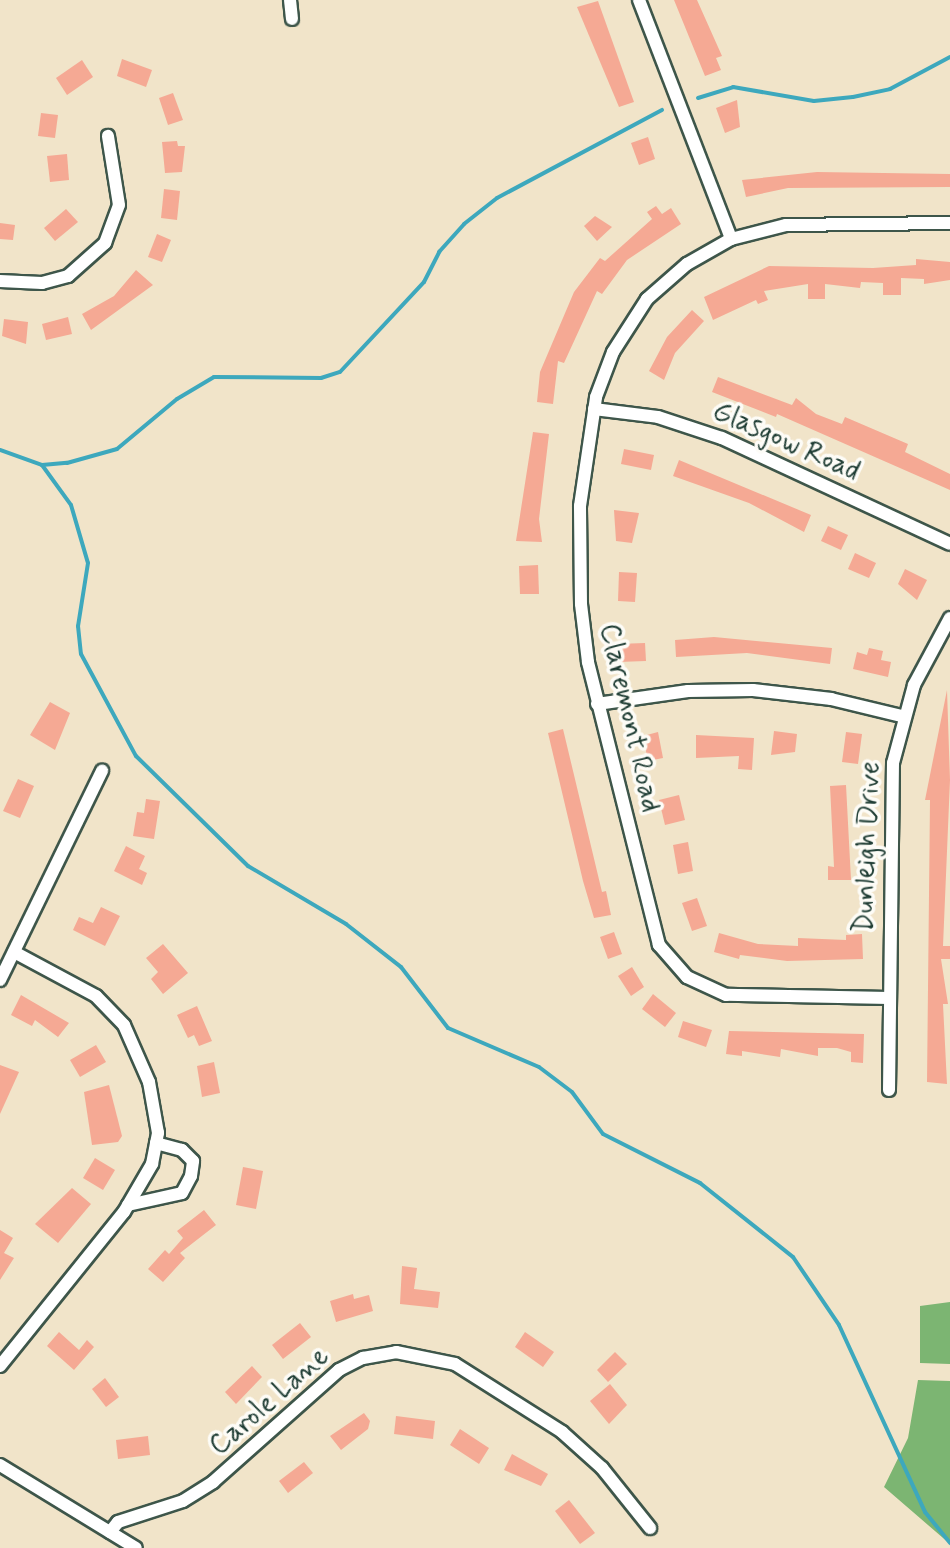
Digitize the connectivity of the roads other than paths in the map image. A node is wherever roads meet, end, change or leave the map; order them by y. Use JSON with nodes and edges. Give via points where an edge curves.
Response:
{"nodes":[{"id":1,"x":290,"y":0,"type":"edge"},
{"id":2,"x":639,"y":0,"type":"edge"},
{"id":3,"x":292,"y":19,"type":"dead end"},
{"id":4,"x":108,"y":136,"type":"dead end"},
{"id":5,"x":950,"y":223,"type":"edge"},
{"id":6,"x":731,"y":239,"type":"junction"},
{"id":7,"x":0,"y":281,"type":"edge"},
{"id":8,"x":594,"y":409,"type":"junction"},
{"id":9,"x":950,"y":544,"type":"edge"},
{"id":10,"x":950,"y":618,"type":"edge"},
{"id":11,"x":597,"y":704,"type":"junction"},
{"id":12,"x":902,"y":716,"type":"junction"},
{"id":13,"x":102,"y":771,"type":"dead end"},
{"id":14,"x":14,"y":952,"type":"junction"},
{"id":15,"x":0,"y":980,"type":"edge"},
{"id":16,"x":889,"y":998,"type":"junction"},
{"id":17,"x":889,"y":1090,"type":"dead end"},
{"id":18,"x":156,"y":1143,"type":"junction"},
{"id":19,"x":128,"y":1205,"type":"junction"},
{"id":20,"x":0,"y":1366,"type":"edge"},
{"id":21,"x":0,"y":1465,"type":"edge"},
{"id":22,"x":650,"y":1528,"type":"dead end"},
{"id":23,"x":110,"y":1532,"type":"junction"},
{"id":24,"x":136,"y":1548,"type":"edge"}],
"edges":[{"from":1,"to":3,"type":"street"},
{"from":2,"to":6,"type":"street"},
{"from":4,"to":7,"type":"street","via":[[119,205],[105,243],[68,276],[42,283]]},
{"from":5,"to":6,"type":"street","name":"Claremont Road","via":[[811,223]]},
{"from":6,"to":8,"type":"street","name":"Claremont Road","via":[[687,264],[637,312],[613,352]]},
{"from":8,"to":9,"type":"street","name":"Glasgow Road","via":[[658,417],[722,438]]},
{"from":8,"to":11,"type":"street","name":"Claremont Road","via":[[583,472],[578,555],[584,635]]},
{"from":10,"to":12,"type":"street","name":"Dunleigh Drive"},
{"from":11,"to":12,"type":"street","via":[[675,692],[753,690],[831,699]]},
{"from":11,"to":16,"type":"street","name":"Claremont Road","via":[[655,936],[679,970],[709,990],[734,997]]},
{"from":12,"to":16,"type":"street","name":"Dunleigh Drive","via":[[889,806]]},
{"from":13,"to":14,"type":"street"},
{"from":14,"to":15,"type":"street"},
{"from":14,"to":18,"type":"street","via":[[96,996],[124,1025],[149,1082]]},
{"from":16,"to":17,"type":"street","name":"Dunleigh Drive"},
{"from":18,"to":19,"type":"street","via":[[152,1164]]},
{"from":18,"to":19,"type":"street","via":[[182,1150],[193,1161],[191,1176],[182,1193]]},
{"from":19,"to":20,"type":"street"},
{"from":21,"to":23,"type":"street"},
{"from":22,"to":23,"type":"street","name":"Carole Lane","via":[[586,1450],[519,1402],[455,1364],[396,1352],[363,1358],[339,1370],[213,1482],[183,1501],[118,1522]]},
{"from":23,"to":24,"type":"street"}]}
